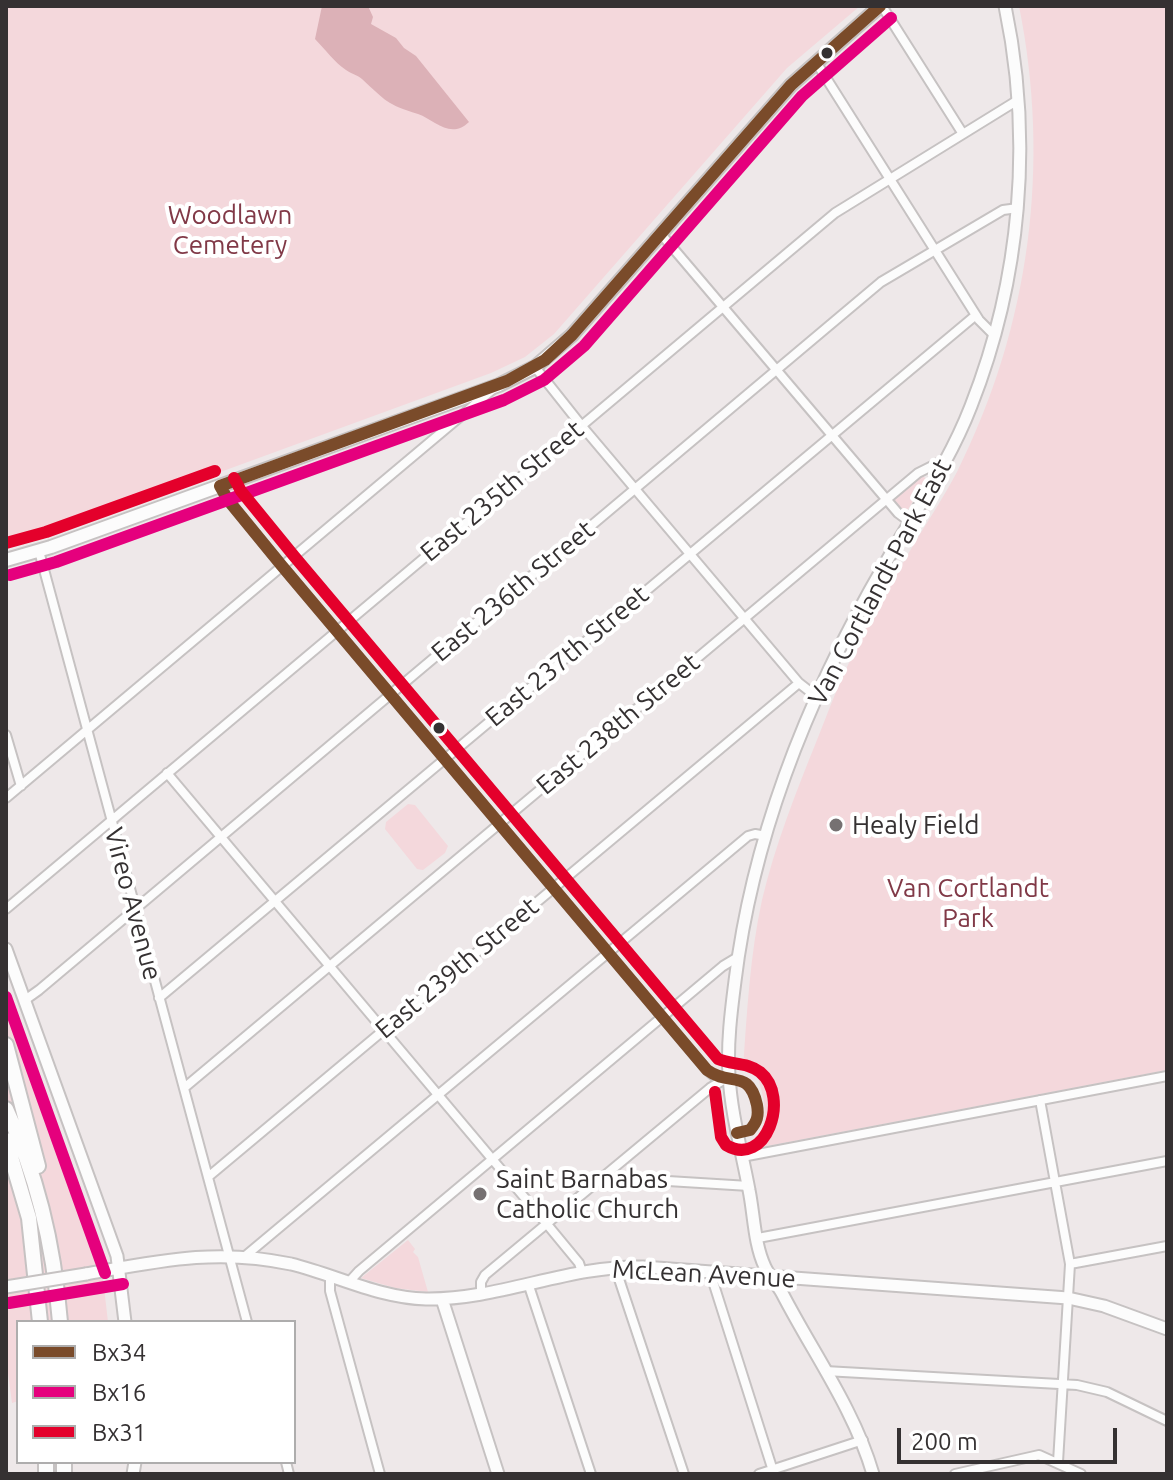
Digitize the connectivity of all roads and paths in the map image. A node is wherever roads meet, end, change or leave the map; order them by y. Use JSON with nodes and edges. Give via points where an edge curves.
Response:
{"nodes":[{"id":1,"x":881,"y":6,"type":"edge"},
{"id":2,"x":1005,"y":6,"type":"edge"},
{"id":3,"x":816,"y":62,"type":"junction"},
{"id":4,"x":1018,"y":100,"type":"junction"},
{"id":5,"x":963,"y":134,"type":"junction"},
{"id":6,"x":890,"y":178,"type":"junction"},
{"id":7,"x":1018,"y":208,"type":"junction"},
{"id":8,"x":661,"y":234,"type":"junction"},
{"id":9,"x":936,"y":251,"type":"junction"},
{"id":10,"x":724,"y":306,"type":"junction"},
{"id":11,"x":976,"y":315,"type":"junction"},
{"id":12,"x":994,"y":335,"type":"junction"},
{"id":13,"x":535,"y":367,"type":"junction"},
{"id":14,"x":777,"y":370,"type":"junction"},
{"id":15,"x":499,"y":385,"type":"junction"},
{"id":16,"x":581,"y":425,"type":"junction"},
{"id":17,"x":832,"y":435,"type":"junction"},
{"id":18,"x":947,"y":458,"type":"junction"},
{"id":19,"x":220,"y":486,"type":"junction"},
{"id":20,"x":635,"y":489,"type":"junction"},
{"id":21,"x":886,"y":500,"type":"junction"},
{"id":22,"x":910,"y":522,"type":"junction"},
{"id":23,"x":39,"y":551,"type":"junction"},
{"id":24,"x":689,"y":554,"type":"junction"},
{"id":25,"x":6,"y":560,"type":"edge"},
{"id":26,"x":282,"y":566,"type":"junction"},
{"id":27,"x":744,"y":619,"type":"junction"},
{"id":28,"x":336,"y":630,"type":"junction"},
{"id":29,"x":799,"y":683,"type":"junction"},
{"id":30,"x":390,"y":695,"type":"junction"},
{"id":31,"x":817,"y":697,"type":"junction"},
{"id":32,"x":87,"y":730,"type":"junction"},
{"id":33,"x":6,"y":735,"type":"edge"},
{"id":34,"x":445,"y":759,"type":"junction"},
{"id":35,"x":167,"y":773,"type":"junction"},
{"id":36,"x":21,"y":786,"type":"junction"},
{"id":37,"x":6,"y":798,"type":"edge"},
{"id":38,"x":111,"y":820,"type":"junction"},
{"id":39,"x":498,"y":824,"type":"junction"},
{"id":40,"x":766,"y":836,"type":"junction"},
{"id":41,"x":221,"y":837,"type":"junction"},
{"id":42,"x":553,"y":888,"type":"junction"},
{"id":43,"x":275,"y":902,"type":"junction"},
{"id":44,"x":6,"y":909,"type":"edge"},
{"id":45,"x":135,"y":910,"type":"junction"},
{"id":46,"x":6,"y":949,"type":"edge"},
{"id":47,"x":607,"y":952,"type":"junction"},
{"id":48,"x":738,"y":957,"type":"junction"},
{"id":49,"x":329,"y":966,"type":"junction"},
{"id":50,"x":159,"y":998,"type":"junction"},
{"id":51,"x":25,"y":1000,"type":"junction"},
{"id":52,"x":662,"y":1017,"type":"junction"},
{"id":53,"x":383,"y":1030,"type":"junction"},
{"id":54,"x":6,"y":1045,"type":"edge"},
{"id":55,"x":1167,"y":1076,"type":"edge"},
{"id":56,"x":729,"y":1078,"type":"junction"},
{"id":57,"x":184,"y":1088,"type":"junction"},
{"id":58,"x":437,"y":1095,"type":"junction"},
{"id":59,"x":1040,"y":1100,"type":"junction"},
{"id":60,"x":6,"y":1109,"type":"edge"},
{"id":61,"x":6,"y":1140,"type":"edge"},
{"id":62,"x":742,"y":1157,"type":"junction"},
{"id":63,"x":492,"y":1159,"type":"junction"},
{"id":64,"x":1167,"y":1161,"type":"edge"},
{"id":65,"x":208,"y":1177,"type":"junction"},
{"id":66,"x":602,"y":1177,"type":"junction"},
{"id":67,"x":1055,"y":1182,"type":"junction"},
{"id":68,"x":749,"y":1186,"type":"junction"},
{"id":69,"x":546,"y":1223,"type":"junction"},
{"id":70,"x":46,"y":1225,"type":"junction"},
{"id":71,"x":758,"y":1238,"type":"junction"},
{"id":72,"x":1167,"y":1246,"type":"edge"},
{"id":73,"x":229,"y":1256,"type":"junction"},
{"id":74,"x":244,"y":1257,"type":"junction"},
{"id":75,"x":1070,"y":1264,"type":"junction"},
{"id":76,"x":615,"y":1267,"type":"junction"},
{"id":77,"x":120,"y":1268,"type":"junction"},
{"id":78,"x":582,"y":1272,"type":"junction"},
{"id":79,"x":710,"y":1272,"type":"junction"},
{"id":80,"x":330,"y":1276,"type":"junction"},
{"id":81,"x":772,"y":1277,"type":"junction"},
{"id":82,"x":349,"y":1282,"type":"junction"},
{"id":83,"x":528,"y":1283,"type":"junction"},
{"id":84,"x":6,"y":1287,"type":"edge"},
{"id":85,"x":481,"y":1293,"type":"junction"},
{"id":86,"x":1068,"y":1298,"type":"junction"},
{"id":87,"x":442,"y":1299,"type":"junction"},
{"id":88,"x":40,"y":1320,"type":"edge"},
{"id":89,"x":60,"y":1320,"type":"edge"},
{"id":90,"x":125,"y":1320,"type":"edge"},
{"id":91,"x":246,"y":1320,"type":"edge"},
{"id":92,"x":1167,"y":1329,"type":"edge"},
{"id":93,"x":825,"y":1371,"type":"junction"},
{"id":94,"x":1064,"y":1384,"type":"junction"},
{"id":95,"x":1167,"y":1421,"type":"edge"},
{"id":96,"x":863,"y":1440,"type":"junction"},
{"id":97,"x":1058,"y":1462,"type":"junction"},
{"id":98,"x":773,"y":1472,"type":"edge"},
{"id":99,"x":380,"y":1474,"type":"edge"},
{"id":100,"x":498,"y":1474,"type":"edge"},
{"id":101,"x":591,"y":1474,"type":"edge"},
{"id":102,"x":684,"y":1474,"type":"edge"},
{"id":103,"x":759,"y":1474,"type":"edge"},
{"id":104,"x":873,"y":1474,"type":"edge"},
{"id":105,"x":955,"y":1474,"type":"edge"},
{"id":106,"x":1081,"y":1474,"type":"edge"}],
"edges":[{"from":1,"to":3,"type":"main road"},
{"from":1,"to":5,"type":"street"},
{"from":2,"to":4,"type":"street","name":"Van Cortlandt Park East"},
{"from":3,"to":6,"type":"street"},
{"from":3,"to":8,"type":"main road"},
{"from":4,"to":5,"type":"street","name":"East 235th Street"},
{"from":4,"to":7,"type":"street","name":"Van Cortlandt Park East"},
{"from":5,"to":6,"type":"street","name":"East 235th Street"},
{"from":6,"to":9,"type":"street"},
{"from":6,"to":10,"type":"street","name":"East 235th Street","via":[[835,213]]},
{"from":7,"to":9,"type":"street","name":"East 236th Street","via":[[1003,210]]},
{"from":7,"to":12,"type":"street","name":"Van Cortlandt Park East"},
{"from":8,"to":10,"type":"street"},
{"from":8,"to":13,"type":"main road","via":[[563,345]]},
{"from":9,"to":11,"type":"street"},
{"from":9,"to":14,"type":"street","name":"East 236th Street","via":[[881,282]]},
{"from":10,"to":14,"type":"street"},
{"from":10,"to":16,"type":"street","name":"East 235th Street"},
{"from":11,"to":12,"type":"street"},
{"from":11,"to":17,"type":"street","name":"East 237th Street"},
{"from":12,"to":18,"type":"street","name":"Van Cortlandt Park East"},
{"from":13,"to":15,"type":"main road"},
{"from":13,"to":16,"type":"street"},
{"from":14,"to":17,"type":"street"},
{"from":14,"to":20,"type":"street","name":"East 236th Street"},
{"from":15,"to":19,"type":"main road"},
{"from":15,"to":26,"type":"street"},
{"from":16,"to":20,"type":"street"},
{"from":16,"to":28,"type":"street","name":"East 235th Street"},
{"from":17,"to":21,"type":"street"},
{"from":17,"to":24,"type":"street","name":"East 237th Street"},
{"from":18,"to":21,"type":"street","name":"East 238th Street","via":[[922,470]]},
{"from":18,"to":22,"type":"street","name":"Van Cortlandt Park East"},
{"from":19,"to":23,"type":"main road"},
{"from":19,"to":26,"type":"street"},
{"from":20,"to":24,"type":"street"},
{"from":20,"to":30,"type":"street","name":"East 236th Street"},
{"from":21,"to":22,"type":"street"},
{"from":21,"to":27,"type":"street","name":"East 238th Street"},
{"from":22,"to":31,"type":"street","name":"Van Cortlandt Park East"},
{"from":23,"to":25,"type":"main road"},
{"from":23,"to":32,"type":"street","name":"Vireo Avenue"},
{"from":24,"to":27,"type":"street"},
{"from":24,"to":34,"type":"street","name":"East 237th Street"},
{"from":26,"to":28,"type":"street"},
{"from":26,"to":32,"type":"street"},
{"from":27,"to":29,"type":"street"},
{"from":27,"to":39,"type":"street","name":"East 238th Street"},
{"from":28,"to":30,"type":"street"},
{"from":28,"to":35,"type":"street","name":"East 235th Street"},
{"from":29,"to":31,"type":"street"},
{"from":29,"to":42,"type":"street","name":"East 239th Street"},
{"from":30,"to":34,"type":"street"},
{"from":30,"to":41,"type":"street","name":"East 236th Street"},
{"from":31,"to":40,"type":"street","name":"Van Cortlandt Park East"},
{"from":32,"to":36,"type":"street"},
{"from":32,"to":38,"type":"street","name":"Vireo Avenue"},
{"from":33,"to":36,"type":"street"},
{"from":34,"to":39,"type":"street"},
{"from":34,"to":43,"type":"street","name":"East 237th Street"},
{"from":35,"to":38,"type":"street","name":"East 235th Street"},
{"from":35,"to":41,"type":"street"},
{"from":36,"to":37,"type":"street"},
{"from":38,"to":44,"type":"street","name":"East 235th Street"},
{"from":38,"to":45,"type":"street","name":"Vireo Avenue"},
{"from":39,"to":42,"type":"street"},
{"from":39,"to":49,"type":"street","name":"East 238th Street"},
{"from":40,"to":47,"type":"street","via":[[748,836]]},
{"from":40,"to":48,"type":"street","name":"Van Cortlandt Park East"},
{"from":41,"to":43,"type":"street"},
{"from":41,"to":45,"type":"street","name":"East 236th Street"},
{"from":42,"to":47,"type":"street"},
{"from":42,"to":53,"type":"street","name":"East 239th Street"},
{"from":43,"to":49,"type":"street"},
{"from":43,"to":50,"type":"street","name":"East 237th Street"},
{"from":45,"to":50,"type":"street","name":"Vireo Avenue"},
{"from":45,"to":51,"type":"street","name":"East 236th Street"},
{"from":46,"to":51,"type":"street"},
{"from":47,"to":52,"type":"street"},
{"from":47,"to":58,"type":"street"},
{"from":48,"to":52,"type":"street"},
{"from":48,"to":56,"type":"street","name":"Van Cortlandt Park East"},
{"from":49,"to":53,"type":"street"},
{"from":49,"to":57,"type":"street","name":"East 238th Street"},
{"from":50,"to":57,"type":"street","name":"Vireo Avenue"},
{"from":51,"to":77,"type":"street"},
{"from":52,"to":56,"type":"street","via":[[709,1073]]},
{"from":52,"to":63,"type":"street"},
{"from":53,"to":58,"type":"street"},
{"from":53,"to":65,"type":"street","name":"East 239th Street"},
{"from":54,"to":70,"type":"highway","via":[[39,1172]]},
{"from":55,"to":59,"type":"street"},
{"from":56,"to":62,"type":"street","name":"Van Cortlandt Park East"},
{"from":56,"to":66,"type":"street"},
{"from":57,"to":65,"type":"street","name":"Vireo Avenue"},
{"from":58,"to":63,"type":"street"},
{"from":58,"to":74,"type":"street"},
{"from":59,"to":62,"type":"street"},
{"from":59,"to":67,"type":"street"},
{"from":60,"to":70,"type":"highway"},
{"from":61,"to":88,"type":"highway","via":[[26,1205]]},
{"from":62,"to":68,"type":"street","name":"Van Cortlandt Park East"},
{"from":63,"to":69,"type":"street"},
{"from":63,"to":82,"type":"street"},
{"from":64,"to":67,"type":"street"},
{"from":65,"to":73,"type":"street","name":"Vireo Avenue"},
{"from":66,"to":68,"type":"street"},
{"from":66,"to":69,"type":"street"},
{"from":67,"to":71,"type":"street"},
{"from":67,"to":75,"type":"street"},
{"from":68,"to":71,"type":"street","name":"Van Cortlandt Park East"},
{"from":69,"to":78,"type":"street"},
{"from":69,"to":85,"type":"street","via":[[485,1275]]},
{"from":70,"to":89,"type":"highway"},
{"from":71,"to":81,"type":"street","name":"Van Cortlandt Park East"},
{"from":72,"to":75,"type":"street"},
{"from":73,"to":74,"type":"street","name":"McLean Avenue"},
{"from":73,"to":77,"type":"street","name":"McLean Avenue"},
{"from":73,"to":91,"type":"street","name":"Vireo Avenue"},
{"from":74,"to":80,"type":"street","name":"McLean Avenue"},
{"from":75,"to":86,"type":"street"},
{"from":76,"to":78,"type":"street","name":"McLean Avenue"},
{"from":76,"to":79,"type":"street","name":"McLean Avenue"},
{"from":76,"to":102,"type":"street"},
{"from":77,"to":84,"type":"street","name":"McLean Avenue","bridge":true},
{"from":77,"to":90,"type":"street"},
{"from":78,"to":83,"type":"street","name":"McLean Avenue"},
{"from":79,"to":81,"type":"street","name":"McLean Avenue"},
{"from":79,"to":98,"type":"street"},
{"from":80,"to":82,"type":"street","name":"McLean Avenue"},
{"from":80,"to":99,"type":"street"},
{"from":81,"to":86,"type":"street","name":"McLean Avenue"},
{"from":81,"to":93,"type":"street","name":"Van Cortlandt Park East"},
{"from":82,"to":87,"type":"street","name":"McLean Avenue","via":[[396,1296]]},
{"from":83,"to":85,"type":"street","name":"McLean Avenue"},
{"from":83,"to":101,"type":"street"},
{"from":85,"to":87,"type":"street","name":"McLean Avenue"},
{"from":86,"to":92,"type":"street","name":"McLean Avenue"},
{"from":86,"to":94,"type":"street"},
{"from":87,"to":100,"type":"street"},
{"from":93,"to":94,"type":"street"},
{"from":93,"to":96,"type":"street","name":"Van Cortlandt Park East"},
{"from":94,"to":95,"type":"street","via":[[1107,1392]]},
{"from":94,"to":97,"type":"street"},
{"from":96,"to":98,"type":"street"},
{"from":96,"to":104,"type":"street","name":"Van Cortlandt Park East"},
{"from":97,"to":105,"type":"street","via":[[1039,1455]]},
{"from":97,"to":106,"type":"street"},
{"from":98,"to":103,"type":"street"}]}
